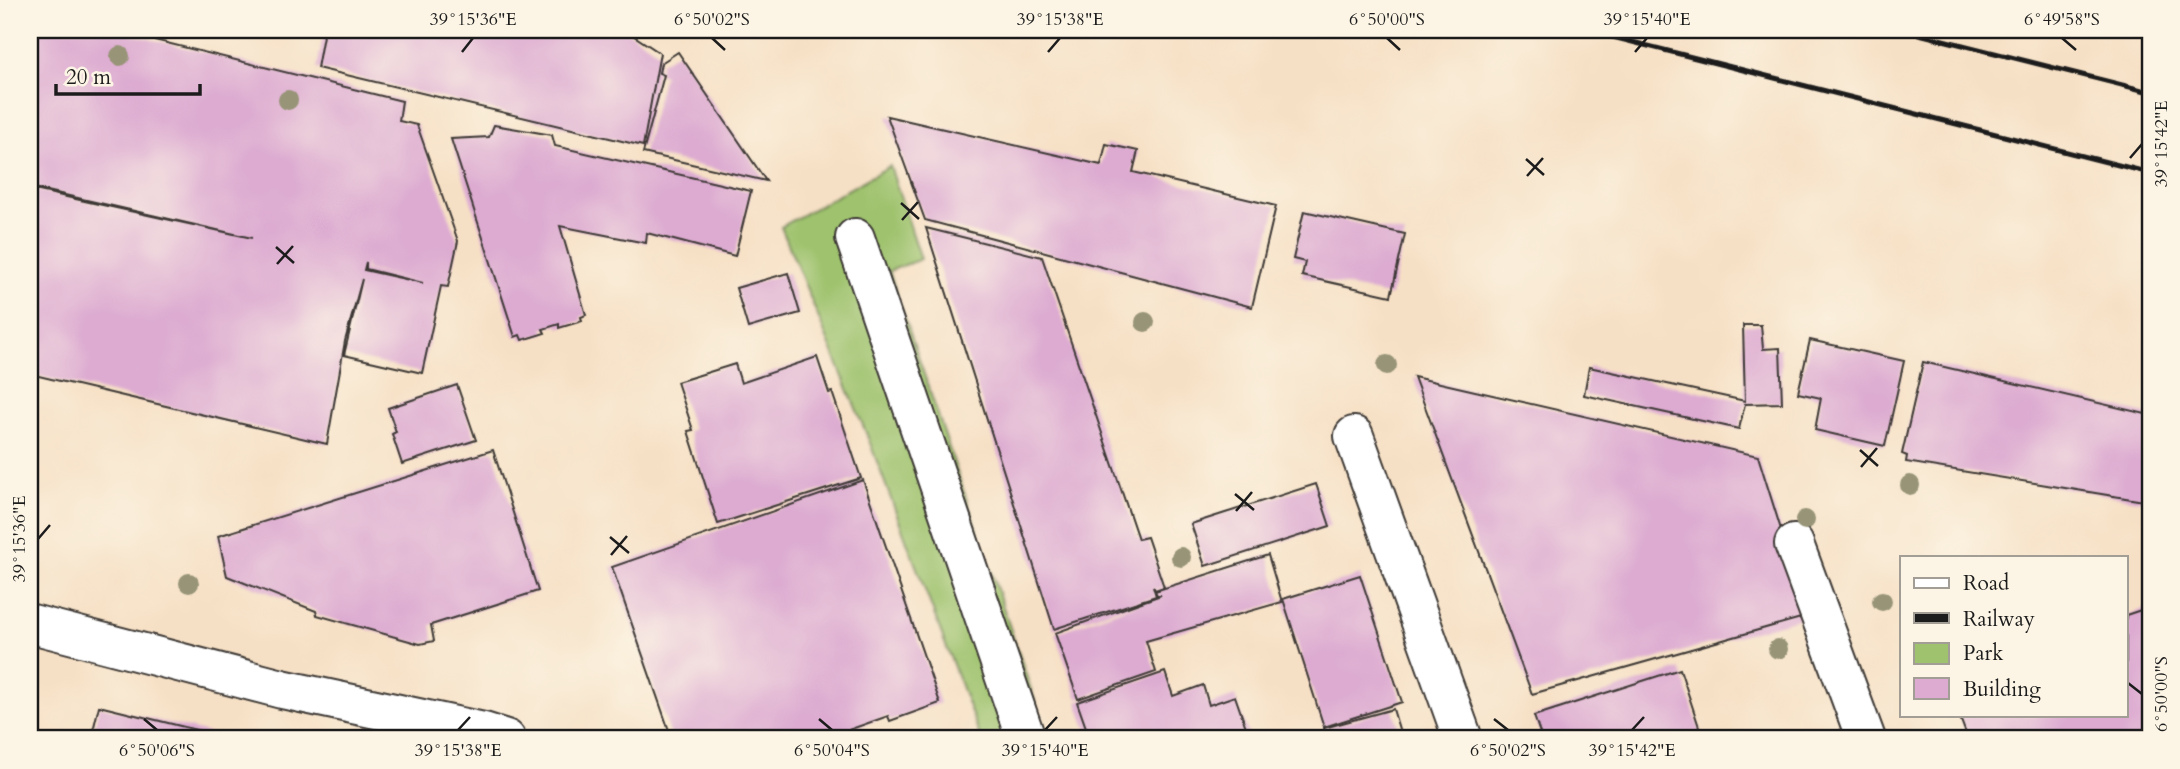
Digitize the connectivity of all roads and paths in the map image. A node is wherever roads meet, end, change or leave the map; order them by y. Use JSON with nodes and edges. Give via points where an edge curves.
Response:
{"nodes":[{"id":1,"x":855,"y":238,"type":"dead end"},
{"id":2,"x":1354,"y":436,"type":"dead end"},
{"id":3,"x":1794,"y":544,"type":"dead end"},
{"id":4,"x":32,"y":624,"type":"dead end"},
{"id":5,"x":506,"y":739,"type":"edge"},
{"id":6,"x":1026,"y":739,"type":"edge"},
{"id":7,"x":1463,"y":739,"type":"edge"},
{"id":8,"x":1866,"y":739,"type":"edge"}],
"edges":[{"from":1,"to":6,"type":"lane"},
{"from":2,"to":7,"type":"lane"},
{"from":3,"to":8,"type":"lane"},
{"from":4,"to":5,"type":"lane","via":[[282,689]]}]}
